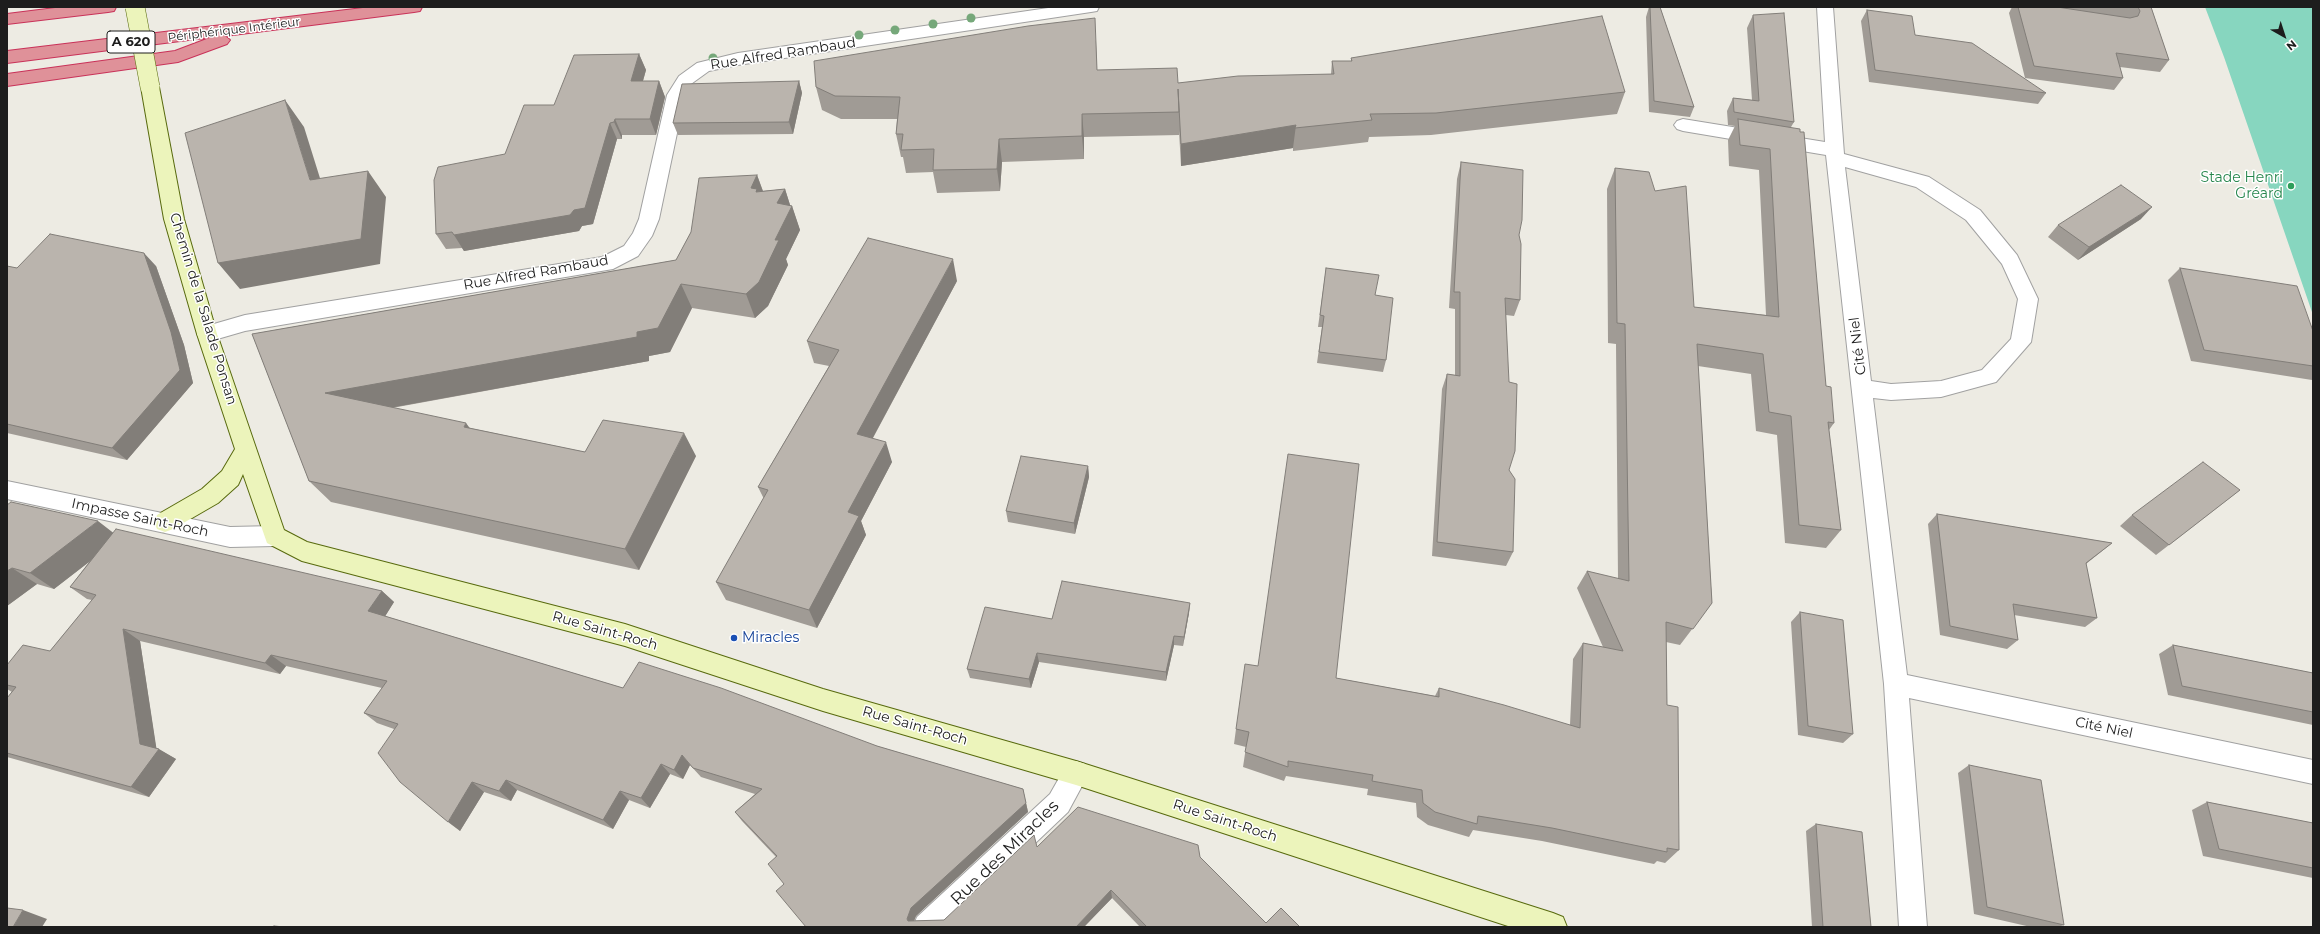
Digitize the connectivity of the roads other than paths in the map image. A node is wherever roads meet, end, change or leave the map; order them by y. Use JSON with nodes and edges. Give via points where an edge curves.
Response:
{"nodes":[{"id":1,"x":108,"y":7,"type":"edge"},
{"id":2,"x":135,"y":7,"type":"edge"},
{"id":3,"x":414,"y":7,"type":"edge"},
{"id":4,"x":1091,"y":7,"type":"edge"},
{"id":5,"x":1825,"y":7,"type":"edge"},
{"id":6,"x":7,"y":14,"type":"edge"},
{"id":7,"x":24,"y":17,"type":"junction"},
{"id":8,"x":7,"y":19,"type":"edge"},
{"id":9,"x":255,"y":28,"type":"junction"},
{"id":10,"x":7,"y":57,"type":"edge"},
{"id":11,"x":7,"y":80,"type":"edge"},
{"id":12,"x":1683,"y":125,"type":"dead end"},
{"id":13,"x":1835,"y":154,"type":"junction"},
{"id":14,"x":207,"y":334,"type":"junction"},
{"id":15,"x":1863,"y":388,"type":"junction"},
{"id":16,"x":245,"y":450,"type":"junction"},
{"id":17,"x":7,"y":490,"type":"edge"},
{"id":18,"x":165,"y":522,"type":"junction"},
{"id":19,"x":275,"y":536,"type":"junction"},
{"id":20,"x":1896,"y":684,"type":"junction"},
{"id":21,"x":2313,"y":772,"type":"edge"},
{"id":22,"x":1076,"y":773,"type":"junction"},
{"id":23,"x":927,"y":927,"type":"edge"},
{"id":24,"x":1553,"y":927,"type":"edge"},
{"id":25,"x":1914,"y":927,"type":"edge"}],
"edges":[{"from":1,"to":7,"type":"highway"},
{"from":2,"to":14,"type":"street","name":"Chemin de la Salade Ponsan","bridge":true,"via":[[174,219]]},
{"from":3,"to":9,"type":"highway","name":"Périphérique Intérieur","number":"A 620"},
{"from":4,"to":14,"type":"street","name":"Rue Alfred Rambaud","via":[[703,67],[685,80],[676,95],[649,219],[642,236],[631,251],[606,264],[253,321]]},
{"from":5,"to":13,"type":"street","name":"Cité Niel"},
{"from":6,"to":7,"type":"highway"},
{"from":7,"to":8,"type":"highway"},
{"from":9,"to":10,"type":"highway","name":"Périphérique Intérieur","number":"A 620"},
{"from":9,"to":11,"type":"highway","via":[[178,56]]},
{"from":12,"to":13,"type":"street"},
{"from":13,"to":15,"type":"street","name":"Cité Niel"},
{"from":13,"to":15,"type":"street","via":[[1922,182],[1973,215],[2010,260],[2028,299],[2021,342],[1989,376],[1941,390],[1891,392]]},
{"from":14,"to":16,"type":"street","name":"Chemin de la Salade Ponsan"},
{"from":15,"to":20,"type":"street","name":"Cité Niel"},
{"from":16,"to":18,"type":"street","via":[[230,478],[188,510]]},
{"from":16,"to":19,"type":"street","name":"Chemin de la Salade Ponsan"},
{"from":17,"to":18,"type":"street","name":"Impasse Saint-Roch"},
{"from":18,"to":19,"type":"street","name":"Impasse Saint-Roch","via":[[230,537]]},
{"from":19,"to":22,"type":"street","name":"Rue Saint-Roch","via":[[302,551],[625,635],[823,700]]},
{"from":20,"to":21,"type":"street","name":"Cité Niel"},
{"from":20,"to":25,"type":"street","name":"Cité Niel"},
{"from":22,"to":23,"type":"street","name":"Rue des Miracles","via":[[1059,803]]},
{"from":22,"to":24,"type":"street","name":"Rue Saint-Roch"}]}
